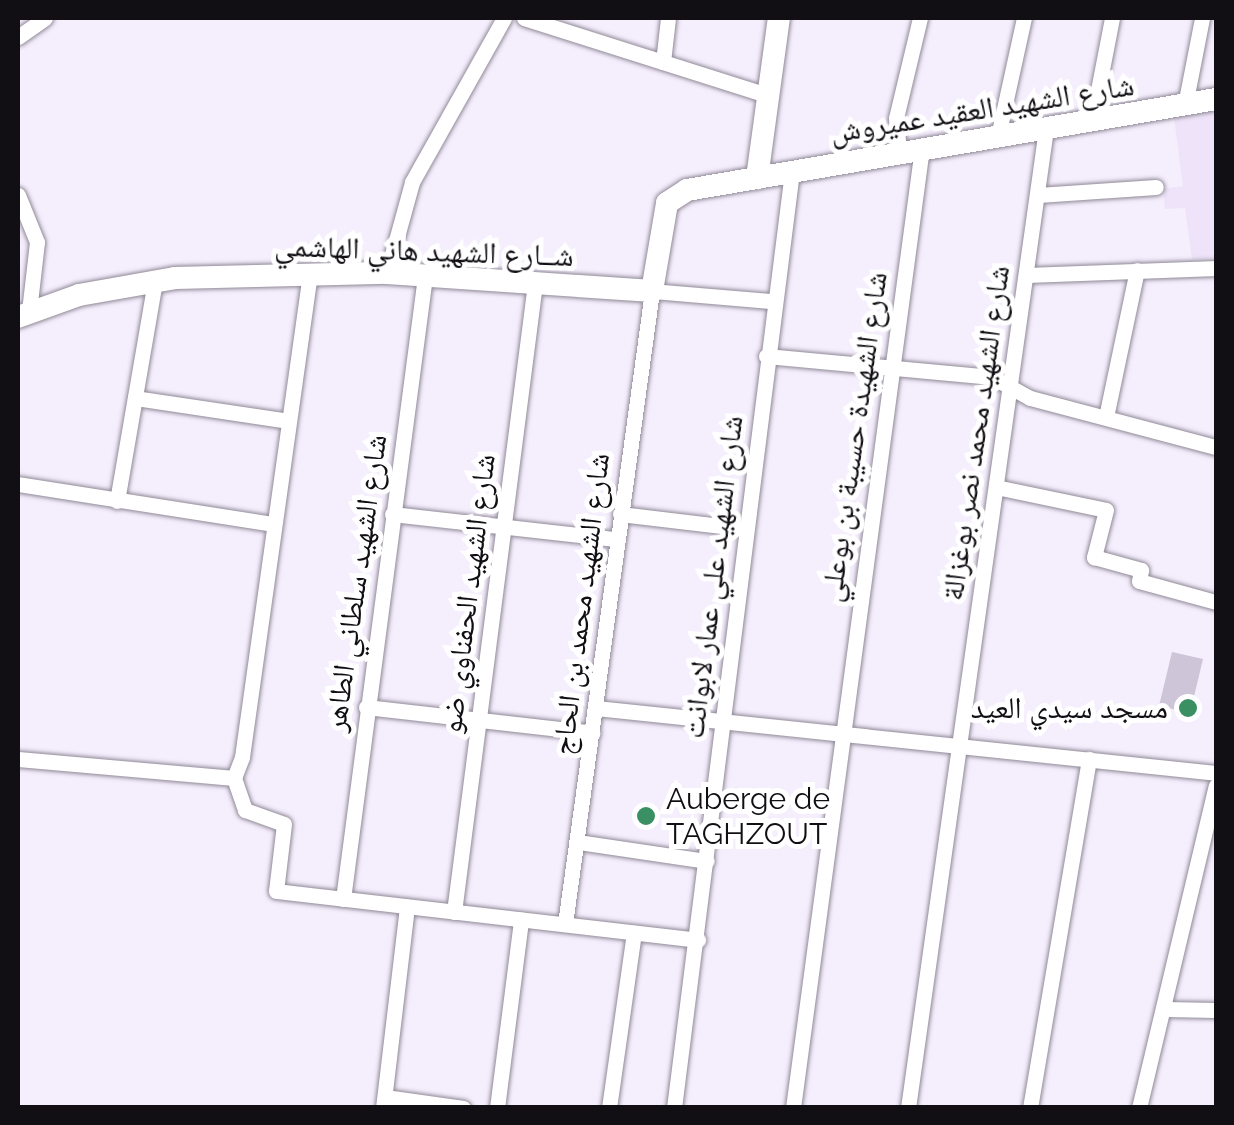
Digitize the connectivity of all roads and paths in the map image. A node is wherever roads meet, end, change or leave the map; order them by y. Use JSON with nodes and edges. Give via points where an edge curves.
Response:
{"nodes":[{"id":1,"x":45,"y":18,"type":"edge"},
{"id":2,"x":504,"y":18,"type":"edge"},
{"id":3,"x":524,"y":18,"type":"edge"},
{"id":4,"x":668,"y":18,"type":"edge"},
{"id":5,"x":779,"y":18,"type":"edge"},
{"id":6,"x":920,"y":18,"type":"edge"},
{"id":7,"x":1024,"y":18,"type":"edge"},
{"id":8,"x":1112,"y":18,"type":"edge"},
{"id":9,"x":1202,"y":18,"type":"edge"},
{"id":10,"x":18,"y":37,"type":"edge"},
{"id":11,"x":663,"y":62,"type":"junction"},
{"id":12,"x":770,"y":96,"type":"junction"},
{"id":13,"x":1216,"y":100,"type":"edge"},
{"id":14,"x":1185,"y":105,"type":"junction"},
{"id":15,"x":1092,"y":122,"type":"junction"},
{"id":16,"x":1046,"y":128,"type":"junction"},
{"id":17,"x":998,"y":136,"type":"junction"},
{"id":18,"x":911,"y":150,"type":"junction"},
{"id":19,"x":792,"y":171,"type":"junction"},
{"id":20,"x":758,"y":178,"type":"junction"},
{"id":21,"x":1156,"y":187,"type":"dead end"},
{"id":22,"x":18,"y":195,"type":"edge"},
{"id":23,"x":1038,"y":195,"type":"junction"},
{"id":24,"x":1216,"y":268,"type":"edge"},
{"id":25,"x":1137,"y":270,"type":"junction"},
{"id":26,"x":310,"y":273,"type":"junction"},
{"id":27,"x":388,"y":273,"type":"junction"},
{"id":28,"x":1027,"y":275,"type":"junction"},
{"id":29,"x":425,"y":276,"type":"junction"},
{"id":30,"x":155,"y":280,"type":"junction"},
{"id":31,"x":535,"y":283,"type":"junction"},
{"id":32,"x":652,"y":291,"type":"junction"},
{"id":33,"x":772,"y":301,"type":"junction"},
{"id":34,"x":24,"y":314,"type":"edge"},
{"id":35,"x":766,"y":356,"type":"junction"},
{"id":36,"x":891,"y":368,"type":"junction"},
{"id":37,"x":1010,"y":384,"type":"junction"},
{"id":38,"x":134,"y":398,"type":"junction"},
{"id":39,"x":1106,"y":416,"type":"junction"},
{"id":40,"x":288,"y":421,"type":"junction"},
{"id":41,"x":1216,"y":446,"type":"edge"},
{"id":42,"x":18,"y":484,"type":"edge"},
{"id":43,"x":996,"y":487,"type":"junction"},
{"id":44,"x":117,"y":501,"type":"junction"},
{"id":45,"x":392,"y":514,"type":"junction"},
{"id":46,"x":620,"y":514,"type":"junction"},
{"id":47,"x":273,"y":524,"type":"junction"},
{"id":48,"x":504,"y":527,"type":"junction"},
{"id":49,"x":745,"y":530,"type":"junction"},
{"id":50,"x":616,"y":540,"type":"junction"},
{"id":51,"x":1216,"y":602,"type":"edge"},
{"id":52,"x":366,"y":708,"type":"junction"},
{"id":53,"x":596,"y":708,"type":"junction"},
{"id":54,"x":479,"y":719,"type":"junction"},
{"id":55,"x":724,"y":722,"type":"junction"},
{"id":56,"x":593,"y":733,"type":"junction"},
{"id":57,"x":841,"y":734,"type":"junction"},
{"id":58,"x":960,"y":746,"type":"junction"},
{"id":59,"x":1089,"y":759,"type":"junction"},
{"id":60,"x":18,"y":760,"type":"edge"},
{"id":61,"x":1216,"y":774,"type":"edge"},
{"id":62,"x":234,"y":778,"type":"junction"},
{"id":63,"x":1216,"y":786,"type":"edge"},
{"id":64,"x":578,"y":842,"type":"junction"},
{"id":65,"x":708,"y":862,"type":"junction"},
{"id":66,"x":343,"y":899,"type":"junction"},
{"id":67,"x":407,"y":906,"type":"junction"},
{"id":68,"x":454,"y":912,"type":"junction"},
{"id":69,"x":521,"y":920,"type":"junction"},
{"id":70,"x":565,"y":924,"type":"junction"},
{"id":71,"x":634,"y":932,"type":"junction"},
{"id":72,"x":698,"y":940,"type":"junction"},
{"id":73,"x":1165,"y":1009,"type":"junction"},
{"id":74,"x":1216,"y":1010,"type":"edge"},
{"id":75,"x":384,"y":1102,"type":"edge"},
{"id":76,"x":463,"y":1108,"type":"edge"},
{"id":77,"x":497,"y":1108,"type":"edge"},
{"id":78,"x":609,"y":1108,"type":"edge"},
{"id":79,"x":674,"y":1108,"type":"edge"},
{"id":80,"x":793,"y":1108,"type":"edge"},
{"id":81,"x":908,"y":1108,"type":"edge"},
{"id":82,"x":1030,"y":1108,"type":"edge"},
{"id":83,"x":1138,"y":1108,"type":"edge"}],
"edges":[{"from":1,"to":10,"type":"street"},
{"from":2,"to":27,"type":"street","via":[[412,182]]},
{"from":3,"to":11,"type":"street"},
{"from":4,"to":11,"type":"street"},
{"from":5,"to":12,"type":"street"},
{"from":6,"to":18,"type":"street","name":"شارع الشهيدة حسيبة بن بوعلي","via":[[896,118]]},
{"from":7,"to":17,"type":"street"},
{"from":8,"to":15,"type":"street"},
{"from":9,"to":14,"type":"street"},
{"from":11,"to":12,"type":"street"},
{"from":12,"to":20,"type":"street"},
{"from":13,"to":14,"type":"street","name":"شارع الشهيد العقيد عميروش"},
{"from":14,"to":15,"type":"street","name":"شارع الشهيد العقيد عميروش"},
{"from":15,"to":16,"type":"street","name":"شارع الشهيد العقيد عميروش"},
{"from":16,"to":17,"type":"street","name":"شارع الشهيد العقيد عميروش"},
{"from":16,"to":23,"type":"street","name":"شارع الشهيد محمد نصر بوغزالة"},
{"from":17,"to":18,"type":"street","name":"شارع الشهيد العقيد عميروش"},
{"from":18,"to":19,"type":"street","name":"شارع الشهيد العقيد عميروش"},
{"from":18,"to":36,"type":"street","name":"شارع الشهيدة حسيبة بن بوعلي"},
{"from":19,"to":20,"type":"street","name":"شارع الشهيد العقيد عميروش"},
{"from":19,"to":33,"type":"street","name":"شارع الشهيد علي عمار لابوانت"},
{"from":20,"to":32,"type":"street","name":"شارع الشهيد العقيد عميروش","via":[[687,190],[667,203]]},
{"from":21,"to":23,"type":"street"},
{"from":22,"to":34,"type":"street","via":[[37,242]]},
{"from":23,"to":28,"type":"street","name":"شارع الشهيد محمد نصر بوغزالة"},
{"from":24,"to":25,"type":"street"},
{"from":25,"to":28,"type":"street"},
{"from":25,"to":39,"type":"street"},
{"from":26,"to":27,"type":"street","name":"شــارع الشهيد هاني الهاشمي"},
{"from":26,"to":30,"type":"street","name":"شــارع الشهيد هاني الهاشمي"},
{"from":26,"to":40,"type":"street"},
{"from":27,"to":29,"type":"street","name":"شــارع الشهيد هاني الهاشمي"},
{"from":28,"to":37,"type":"street","name":"شارع الشهيد محمد نصر بوغزالة"},
{"from":29,"to":31,"type":"street","name":"شــارع الشهيد هاني الهاشمي"},
{"from":29,"to":45,"type":"street","name":"شارع الشهيد سلطاني الطاهر"},
{"from":30,"to":34,"type":"street","name":"شــارع الشهيد هاني الهاشمي"},
{"from":30,"to":38,"type":"street"},
{"from":31,"to":32,"type":"street","name":"شــارع الشهيد هاني الهاشمي"},
{"from":31,"to":48,"type":"street","name":"شارع الشهيد الحفناوي ضو"},
{"from":32,"to":33,"type":"street","name":"شــارع الشهيد هاني الهاشمي"},
{"from":32,"to":46,"type":"street","name":"شارع الشهيد محمد بن الحاج"},
{"from":33,"to":35,"type":"street","name":"شارع الشهيد علي عمار لابوانت"},
{"from":35,"to":36,"type":"street"},
{"from":35,"to":49,"type":"street","name":"شارع الشهيد علي عمار لابوانت"},
{"from":36,"to":37,"type":"street","via":[[992,376]]},
{"from":36,"to":57,"type":"street","name":"شارع الشهيدة حسيبة بن بوعلي"},
{"from":37,"to":39,"type":"street","via":[[1030,398]]},
{"from":37,"to":43,"type":"street","name":"شارع الشهيد محمد نصر بوغزالة"},
{"from":38,"to":40,"type":"street"},
{"from":38,"to":44,"type":"street"},
{"from":39,"to":41,"type":"street"},
{"from":40,"to":47,"type":"street"},
{"from":42,"to":44,"type":"street"},
{"from":43,"to":51,"type":"street","via":[[1106,510],[1094,557],[1142,570],[1139,581]]},
{"from":43,"to":58,"type":"street","name":"شارع الشهيد محمد نصر بوغزالة"},
{"from":44,"to":47,"type":"street"},
{"from":45,"to":48,"type":"street"},
{"from":45,"to":52,"type":"street","name":"شارع الشهيد سلطاني الطاهر"},
{"from":46,"to":49,"type":"street"},
{"from":46,"to":50,"type":"street","name":"شارع الشهيد محمد بن الحاج"},
{"from":47,"to":62,"type":"street"},
{"from":48,"to":50,"type":"street"},
{"from":48,"to":54,"type":"street","name":"شارع الشهيد الحفناوي ضو"},
{"from":49,"to":55,"type":"street","name":"شارع الشهيد علي عمار لابوانت"},
{"from":50,"to":53,"type":"street","name":"شارع الشهيد محمد بن الحاج"},
{"from":52,"to":54,"type":"street"},
{"from":52,"to":66,"type":"street","name":"شارع الشهيد سلطاني الطاهر"},
{"from":53,"to":55,"type":"street"},
{"from":53,"to":56,"type":"street","name":"شارع الشهيد محمد بن الحاج"},
{"from":54,"to":56,"type":"street"},
{"from":54,"to":68,"type":"street","name":"شارع الشهيد الحفناوي ضو"},
{"from":55,"to":57,"type":"street"},
{"from":55,"to":65,"type":"street","name":"شارع الشهيد علي عمار لابوانت"},
{"from":56,"to":64,"type":"street","name":"شارع الشهيد محمد بن الحاج"},
{"from":57,"to":58,"type":"street"},
{"from":57,"to":80,"type":"street","name":"شارع الشهيدة حسيبة بن بوعلي"},
{"from":58,"to":59,"type":"street"},
{"from":58,"to":81,"type":"street","name":"شارع الشهيد محمد نصر بوغزالة"},
{"from":59,"to":61,"type":"street"},
{"from":59,"to":82,"type":"street"},
{"from":60,"to":62,"type":"street"},
{"from":62,"to":66,"type":"street","via":[[245,810],[284,824],[276,891]]},
{"from":63,"to":73,"type":"street"},
{"from":64,"to":65,"type":"street"},
{"from":64,"to":70,"type":"street","name":"شارع الشهيد محمد بن الحاج"},
{"from":65,"to":72,"type":"street","name":"شارع الشهيد علي عمار لابوانت"},
{"from":66,"to":67,"type":"street"},
{"from":67,"to":68,"type":"street"},
{"from":67,"to":75,"type":"street"},
{"from":68,"to":69,"type":"street"},
{"from":69,"to":70,"type":"street"},
{"from":69,"to":77,"type":"street"},
{"from":70,"to":71,"type":"street"},
{"from":71,"to":72,"type":"street"},
{"from":71,"to":78,"type":"street"},
{"from":72,"to":79,"type":"street","name":"شارع الشهيد علي عمار لابوانت"},
{"from":73,"to":74,"type":"street"},
{"from":73,"to":83,"type":"street"},
{"from":75,"to":76,"type":"street"}]}
